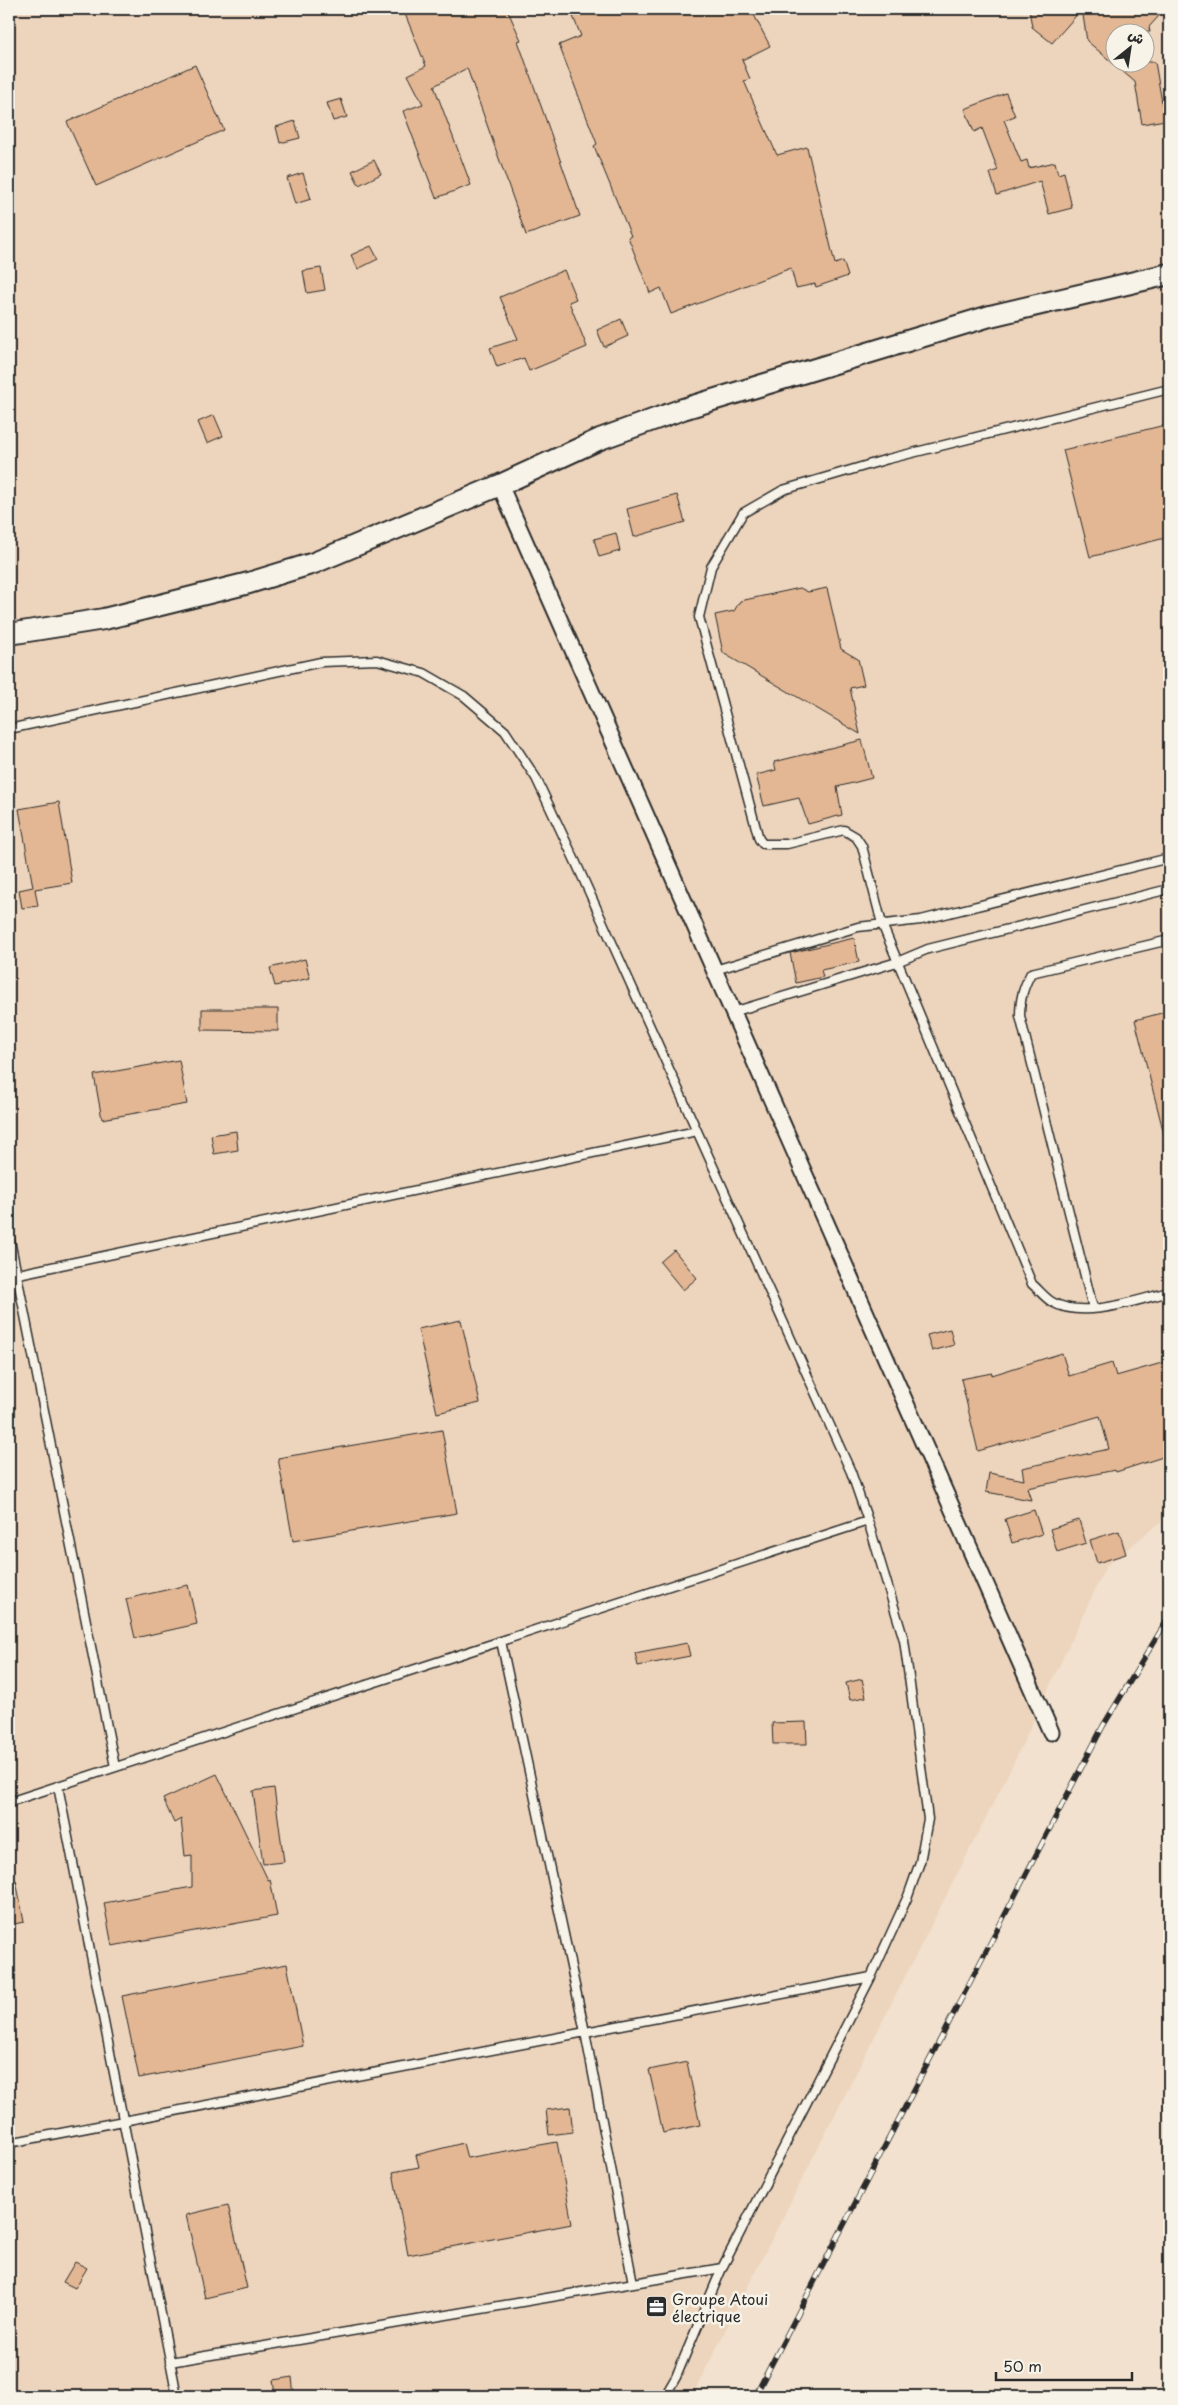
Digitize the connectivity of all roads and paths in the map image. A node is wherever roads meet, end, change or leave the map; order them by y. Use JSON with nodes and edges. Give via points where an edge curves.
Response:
{"nodes":[{"id":1,"x":1169,"y":274,"type":"edge"},
{"id":2,"x":1169,"y":389,"type":"edge"},
{"id":3,"x":500,"y":485,"type":"junction"},
{"id":4,"x":9,"y":634,"type":"edge"},
{"id":5,"x":9,"y":729,"type":"edge"},
{"id":6,"x":1169,"y":858,"type":"edge"},
{"id":7,"x":1169,"y":889,"type":"edge"},
{"id":8,"x":882,"y":924,"type":"junction"},
{"id":9,"x":1169,"y":940,"type":"edge"},
{"id":10,"x":897,"y":962,"type":"junction"},
{"id":11,"x":715,"y":970,"type":"junction"},
{"id":12,"x":733,"y":1012,"type":"junction"},
{"id":13,"x":697,"y":1131,"type":"junction"},
{"id":14,"x":9,"y":1235,"type":"edge"},
{"id":15,"x":12,"y":1275,"type":"edge"},
{"id":16,"x":1169,"y":1292,"type":"edge"},
{"id":17,"x":1093,"y":1308,"type":"junction"},
{"id":18,"x":868,"y":1521,"type":"junction"},
{"id":19,"x":501,"y":1641,"type":"junction"},
{"id":20,"x":1051,"y":1732,"type":"dead end"},
{"id":21,"x":115,"y":1767,"type":"junction"},
{"id":22,"x":58,"y":1786,"type":"junction"},
{"id":23,"x":9,"y":1802,"type":"edge"},
{"id":24,"x":871,"y":1977,"type":"junction"},
{"id":25,"x":585,"y":2032,"type":"junction"},
{"id":26,"x":124,"y":2121,"type":"junction"},
{"id":27,"x":9,"y":2143,"type":"edge"},
{"id":28,"x":722,"y":2268,"type":"junction"},
{"id":29,"x":634,"y":2283,"type":"junction"},
{"id":30,"x":170,"y":2362,"type":"junction"},
{"id":31,"x":177,"y":2396,"type":"edge"},
{"id":32,"x":665,"y":2396,"type":"edge"}],
"edges":[{"from":1,"to":3,"type":"main road","via":[[990,316],[683,409],[600,439]]},
{"from":2,"to":8,"type":"lane","via":[[888,459],[783,490],[743,513],[711,566],[699,617],[759,839],[763,844],[786,844],[844,830],[856,837],[862,846]]},
{"from":3,"to":4,"type":"main road","via":[[314,564],[249,584],[104,619]]},
{"from":3,"to":11,"type":"street"},
{"from":5,"to":13,"type":"lane","via":[[321,662],[377,660],[424,673],[464,696],[505,731],[536,778]]},
{"from":6,"to":8,"type":"lane","via":[[921,920]]},
{"from":7,"to":10,"type":"lane","via":[[928,949]]},
{"from":8,"to":10,"type":"lane"},
{"from":8,"to":11,"type":"lane","via":[[858,926]]},
{"from":9,"to":17,"type":"lane","via":[[1031,973],[1020,1000],[1020,1016]]},
{"from":10,"to":12,"type":"lane"},
{"from":10,"to":17,"type":"lane","via":[[1032,1284],[1052,1302],[1070,1308]]},
{"from":11,"to":12,"type":"street"},
{"from":12,"to":20,"type":"street"},
{"from":13,"to":15,"type":"lane"},
{"from":13,"to":18,"type":"lane","via":[[851,1472]]},
{"from":14,"to":15,"type":"lane"},
{"from":15,"to":21,"type":"lane"},
{"from":16,"to":17,"type":"lane","via":[[1110,1307]]},
{"from":18,"to":19,"type":"lane"},
{"from":18,"to":24,"type":"lane","via":[[904,1640],[928,1819],[920,1862],[908,1896]]},
{"from":19,"to":21,"type":"lane"},
{"from":19,"to":25,"type":"lane"},
{"from":21,"to":22,"type":"lane"},
{"from":22,"to":23,"type":"lane"},
{"from":22,"to":26,"type":"lane"},
{"from":24,"to":25,"type":"lane"},
{"from":24,"to":28,"type":"lane"},
{"from":25,"to":26,"type":"lane"},
{"from":25,"to":29,"type":"lane"},
{"from":26,"to":27,"type":"lane"},
{"from":26,"to":30,"type":"lane"},
{"from":28,"to":29,"type":"lane"},
{"from":28,"to":32,"type":"lane"},
{"from":29,"to":30,"type":"lane"},
{"from":30,"to":31,"type":"lane"}]}
